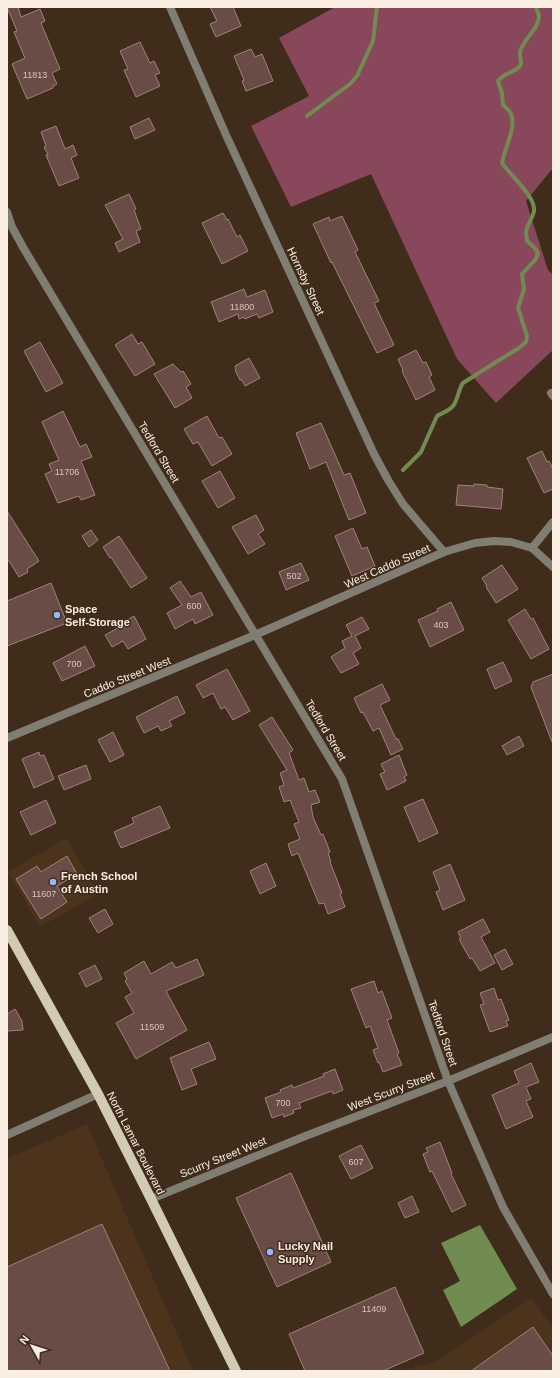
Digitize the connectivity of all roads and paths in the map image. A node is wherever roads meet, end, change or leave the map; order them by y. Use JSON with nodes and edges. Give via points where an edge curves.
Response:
{"nodes":[{"id":1,"x":170,"y":7,"type":"edge"},
{"id":2,"x":7,"y":212,"type":"edge"},
{"id":3,"x":553,"y":522,"type":"edge"},
{"id":4,"x":532,"y":548,"type":"junction"},
{"id":5,"x":444,"y":552,"type":"junction"},
{"id":6,"x":553,"y":567,"type":"edge"},
{"id":7,"x":255,"y":635,"type":"junction"},
{"id":8,"x":7,"y":738,"type":"edge"},
{"id":9,"x":7,"y":930,"type":"edge"},
{"id":10,"x":553,"y":1037,"type":"edge"},
{"id":11,"x":448,"y":1081,"type":"junction"},
{"id":12,"x":98,"y":1094,"type":"junction"},
{"id":13,"x":7,"y":1134,"type":"edge"},
{"id":14,"x":303,"y":1137,"type":"joint"},
{"id":15,"x":151,"y":1198,"type":"junction"},
{"id":16,"x":553,"y":1294,"type":"edge"},
{"id":17,"x":236,"y":1371,"type":"edge"}],
"edges":[{"from":1,"to":5,"type":"street","name":"Hornsby Street","via":[[229,142],[374,454],[403,504]]},
{"from":2,"to":7,"type":"street","name":"Tedford Street","via":[[24,249]]},
{"from":3,"to":4,"type":"street"},
{"from":4,"to":5,"type":"street","name":"West Caddo Street","via":[[511,542],[494,541]]},
{"from":4,"to":6,"type":"street"},
{"from":5,"to":7,"type":"street","name":"West Caddo Street"},
{"from":7,"to":8,"type":"street","name":"Caddo Street West"},
{"from":7,"to":11,"type":"street","name":"Tedford Street","via":[[342,779]]},
{"from":9,"to":12,"type":"main road","name":"North Lamar Boulevard"},
{"from":10,"to":11,"type":"street","name":"West Scurry Street"},
{"from":11,"to":14,"type":"street","name":"West Scurry Street"},
{"from":11,"to":16,"type":"street","name":"Tedford Street","via":[[503,1207]]},
{"from":12,"to":13,"type":"street"},
{"from":12,"to":15,"type":"main road","name":"North Lamar Boulevard"},
{"from":14,"to":15,"type":"street","name":"Scurry Street West"},
{"from":15,"to":17,"type":"main road","name":"North Lamar Boulevard"}]}
